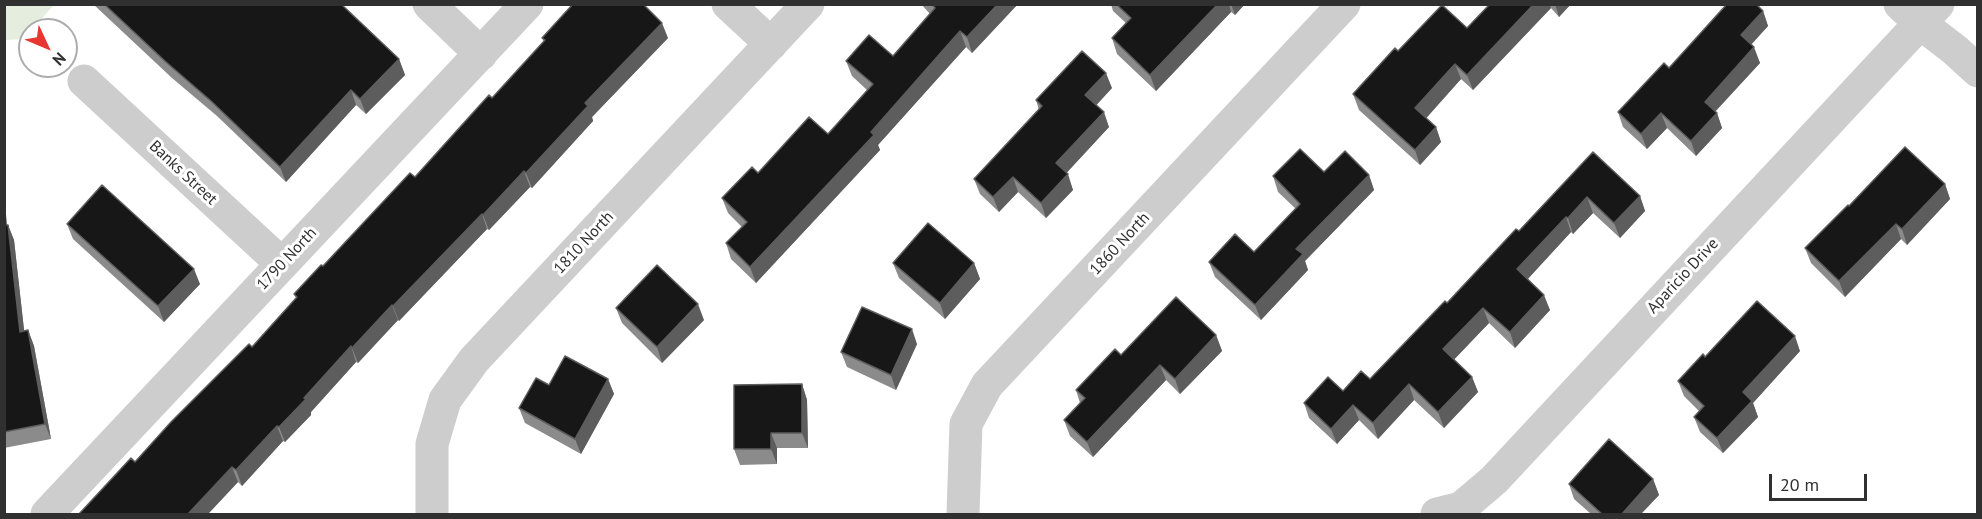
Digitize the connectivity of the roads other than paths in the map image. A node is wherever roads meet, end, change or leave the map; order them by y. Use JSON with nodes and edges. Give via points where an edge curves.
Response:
{"nodes":[{"id":1,"x":429,"y":4,"type":"edge"},
{"id":2,"x":527,"y":4,"type":"edge"},
{"id":3,"x":728,"y":4,"type":"edge"},
{"id":4,"x":808,"y":4,"type":"edge"},
{"id":5,"x":1344,"y":4,"type":"edge"},
{"id":6,"x":1919,"y":11,"type":"edge"},
{"id":7,"x":771,"y":44,"type":"junction"},
{"id":8,"x":481,"y":54,"type":"junction"},
{"id":9,"x":1977,"y":71,"type":"edge"},
{"id":10,"x":84,"y":81,"type":"dead end"},
{"id":11,"x":282,"y":264,"type":"junction"},
{"id":12,"x":47,"y":514,"type":"edge"},
{"id":13,"x":432,"y":514,"type":"edge"},
{"id":14,"x":963,"y":514,"type":"edge"},
{"id":15,"x":1437,"y":514,"type":"edge"}],
"edges":[{"from":1,"to":8,"type":"street"},
{"from":2,"to":8,"type":"street","name":"1790 North"},
{"from":3,"to":7,"type":"street"},
{"from":4,"to":7,"type":"street","name":"1810 North"},
{"from":5,"to":14,"type":"street","name":"1860 North","via":[[987,385],[966,424]]},
{"from":6,"to":9,"type":"street"},
{"from":6,"to":15,"type":"street","name":"Aparicio Drive","via":[[1494,480],[1461,508]]},
{"from":7,"to":13,"type":"street","name":"1810 North","via":[[474,360],[456,384],[445,400],[432,444]]},
{"from":8,"to":11,"type":"street","name":"1790 North"},
{"from":10,"to":11,"type":"street","name":"Banks Street"},
{"from":11,"to":12,"type":"street","name":"1790 North"}]}
